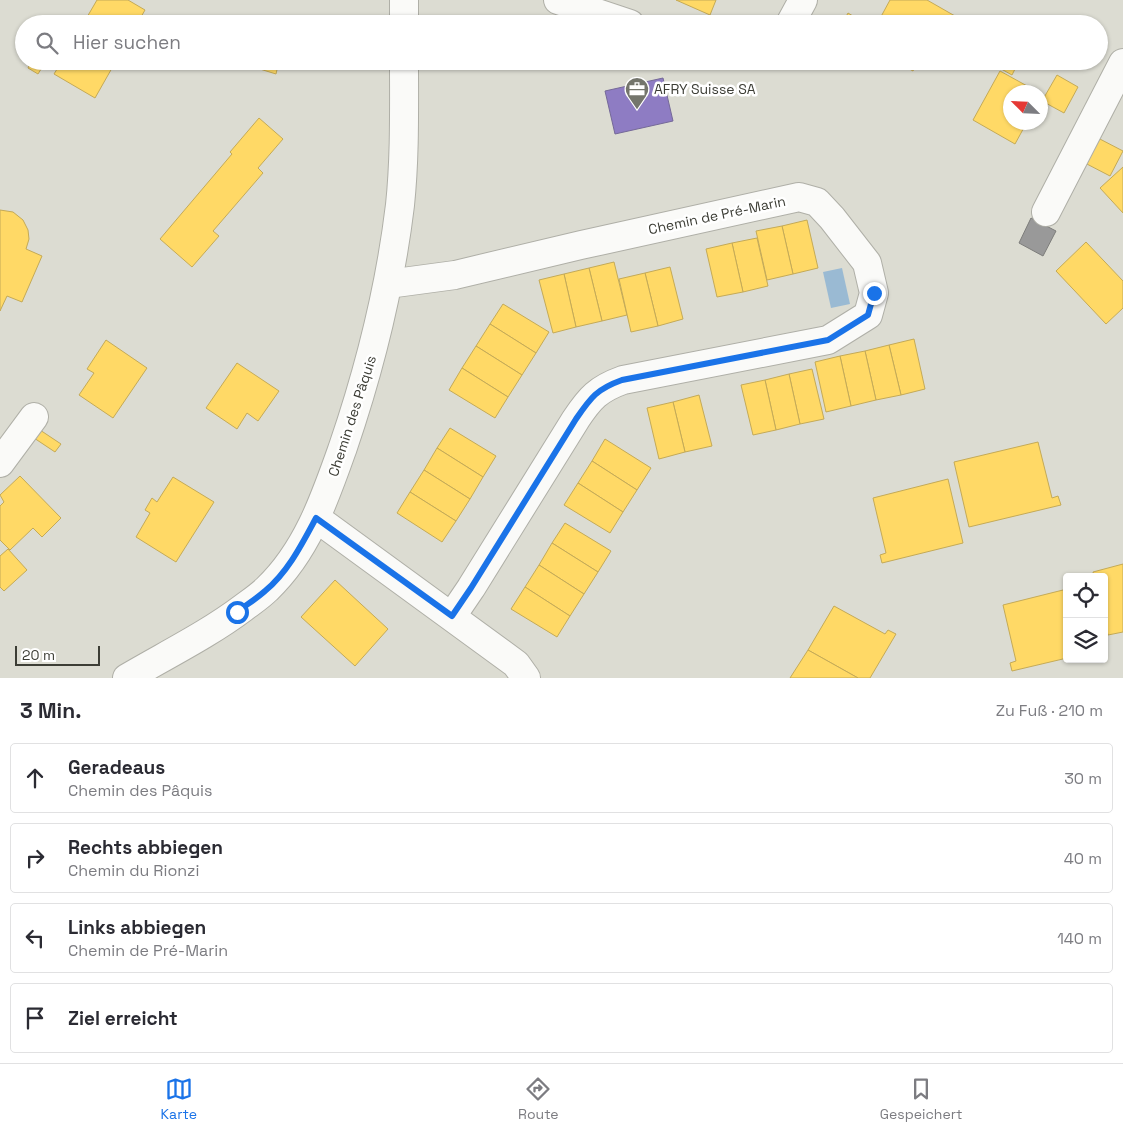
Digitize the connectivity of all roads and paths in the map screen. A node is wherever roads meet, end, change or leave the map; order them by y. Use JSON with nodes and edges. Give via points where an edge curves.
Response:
{"nodes":[{"id":1,"x":404,"y":0,"type":"edge"},
{"id":2,"x":558,"y":0,"type":"edge"},
{"id":3,"x":803,"y":0,"type":"edge"},
{"id":4,"x":404,"y":15,"type":"edge"},
{"id":5,"x":603,"y":15,"type":"edge"},
{"id":6,"x":795,"y":15,"type":"edge"},
{"id":7,"x":1123,"y":63,"type":"edge"},
{"id":8,"x":404,"y":70,"type":"edge"},
{"id":9,"x":1046,"y":212,"type":"dead end"},
{"id":10,"x":388,"y":284,"type":"junction"},
{"id":11,"x":34,"y":417,"type":"dead end"},
{"id":12,"x":0,"y":463,"type":"edge"},
{"id":13,"x":316,"y":518,"type":"junction"},
{"id":14,"x":452,"y":616,"type":"junction"},
{"id":15,"x":127,"y":678,"type":"edge"},
{"id":16,"x":526,"y":678,"type":"edge"}],
"edges":[{"from":1,"to":4,"type":"street"},
{"from":2,"to":5,"type":"street"},
{"from":3,"to":6,"type":"street"},
{"from":7,"to":9,"type":"street"},
{"from":8,"to":10,"type":"street","name":"Chemin des Pâquis","via":[[400,204]]},
{"from":10,"to":13,"type":"street","name":"Chemin des Pâquis","via":[[352,419]]},
{"from":10,"to":14,"type":"street","name":"Chemin de Pré-Marin","via":[[456,275],[799,197],[817,202],[867,263],[874,293],[868,315],[828,340],[605,386],[590,399],[576,419]]},
{"from":11,"to":12,"type":"street"},
{"from":13,"to":14,"type":"street"},
{"from":13,"to":15,"type":"street","name":"Chemin des Pâquis","via":[[295,556],[266,591],[225,621]]},
{"from":14,"to":16,"type":"street","via":[[516,664]]}]}
